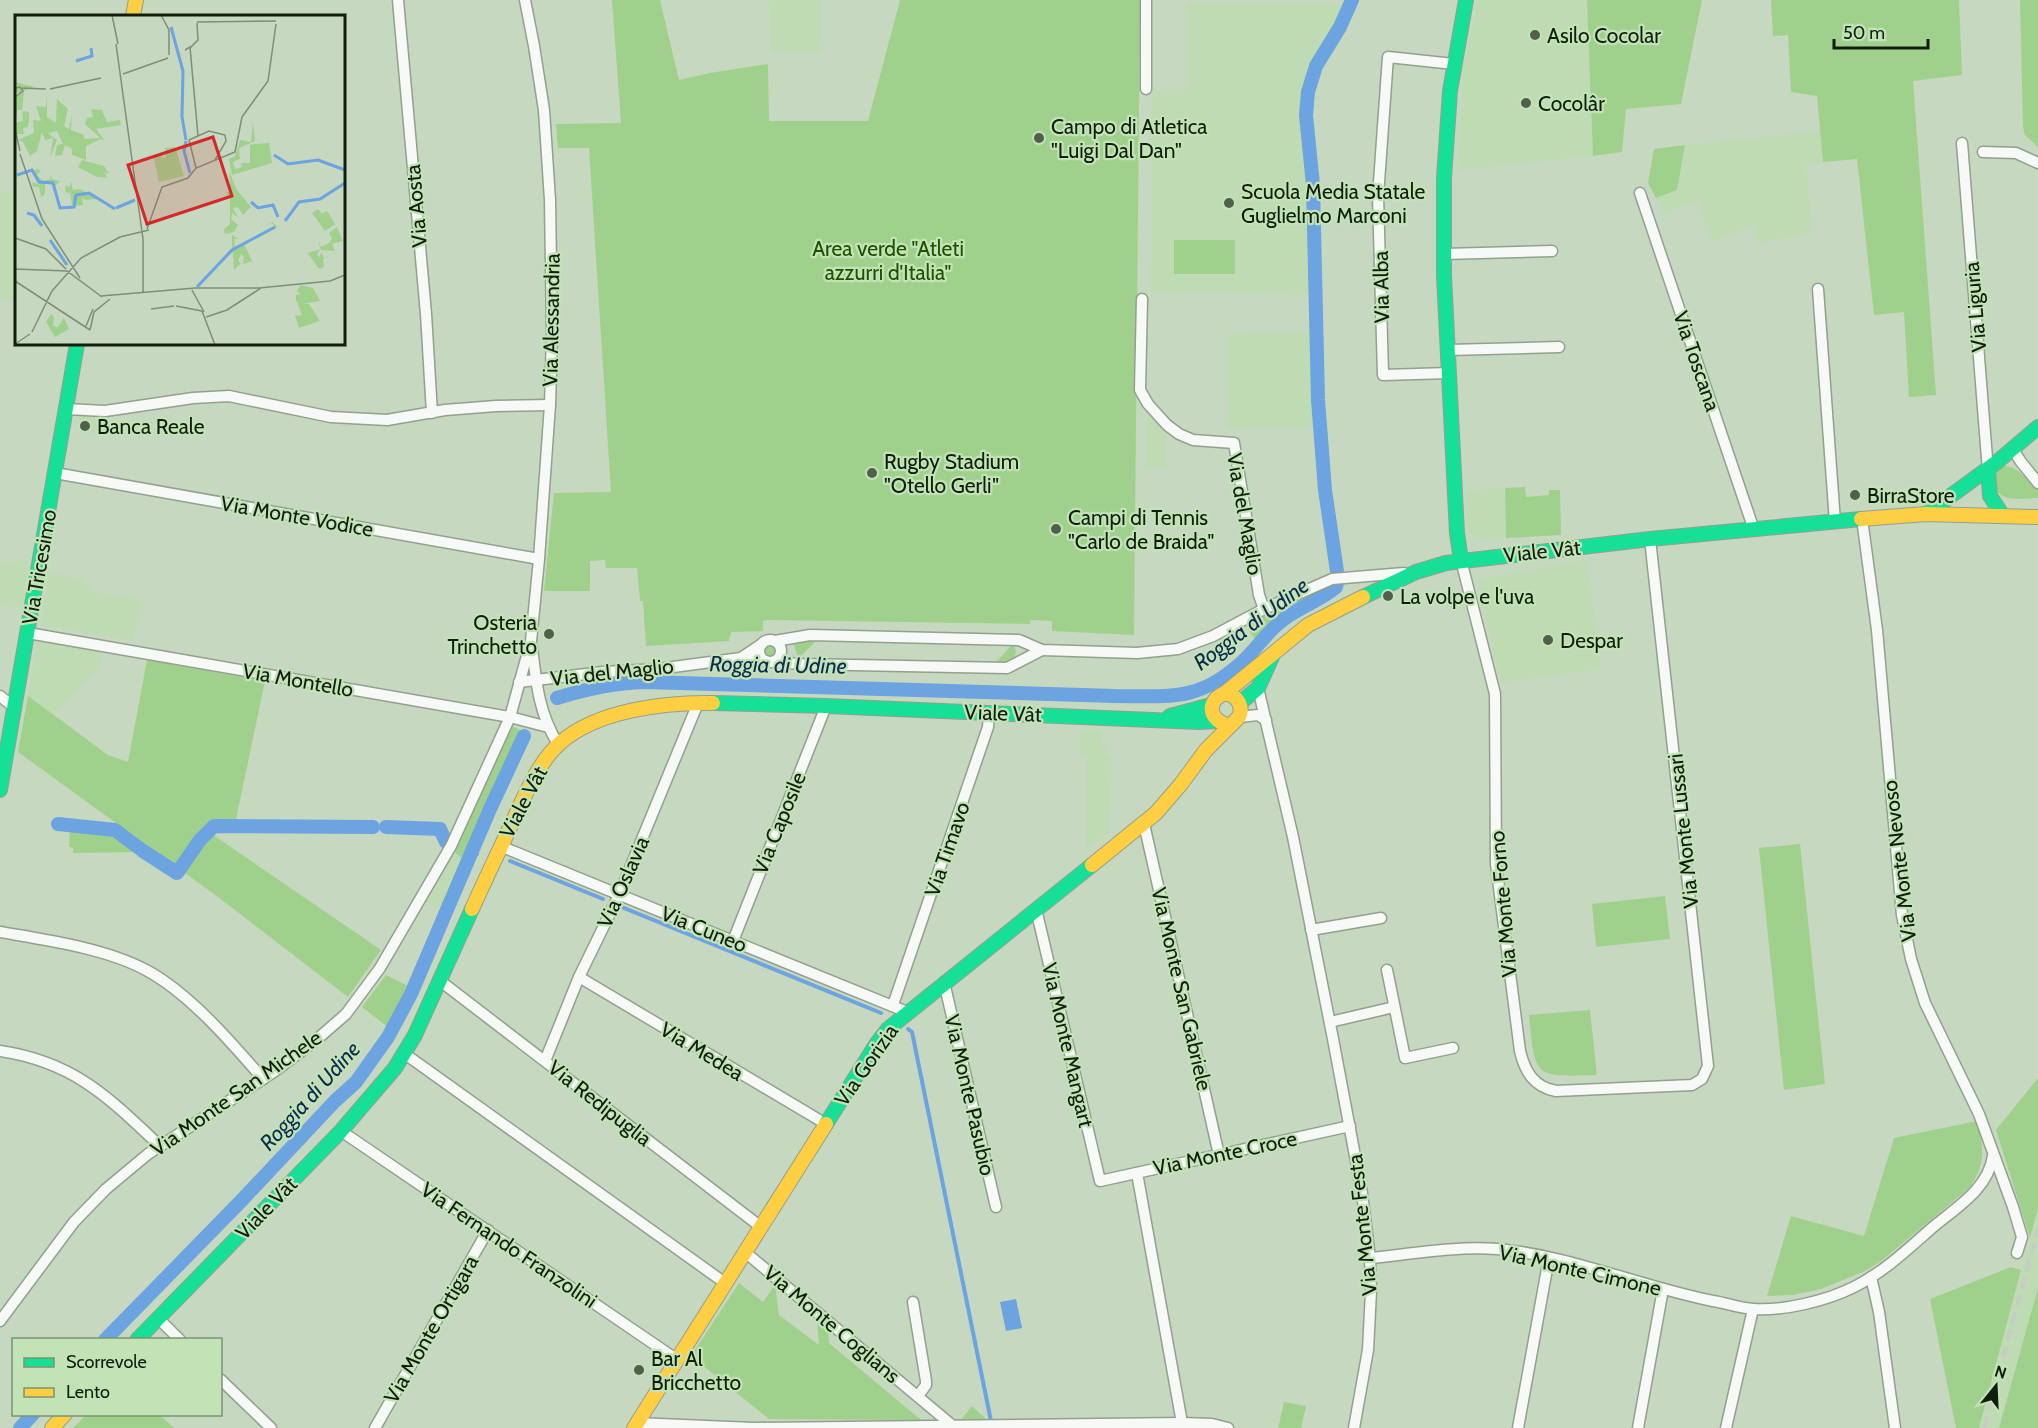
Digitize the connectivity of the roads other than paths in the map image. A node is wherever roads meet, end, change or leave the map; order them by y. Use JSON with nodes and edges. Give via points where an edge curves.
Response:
{"nodes":[{"id":1,"x":136,"y":0,"type":"edge"},
{"id":2,"x":398,"y":0,"type":"edge"},
{"id":3,"x":525,"y":0,"type":"edge"},
{"id":4,"x":1146,"y":0,"type":"edge"},
{"id":5,"x":1466,"y":0,"type":"edge"},
{"id":6,"x":133,"y":15,"type":"edge"},
{"id":7,"x":1454,"y":64,"type":"junction"},
{"id":8,"x":1146,"y":89,"type":"dead end"},
{"id":9,"x":1962,"y":142,"type":"dead end"},
{"id":10,"x":1983,"y":152,"type":"dead end"},
{"id":11,"x":2038,"y":163,"type":"edge"},
{"id":12,"x":1640,"y":193,"type":"dead end"},
{"id":13,"x":1552,"y":251,"type":"dead end"},
{"id":14,"x":1444,"y":254,"type":"junction"},
{"id":15,"x":1818,"y":289,"type":"dead end"},
{"id":16,"x":1142,"y":299,"type":"dead end"},
{"id":17,"x":77,"y":345,"type":"edge"},
{"id":18,"x":1560,"y":347,"type":"dead end"},
{"id":19,"x":1448,"y":350,"type":"junction"},
{"id":20,"x":1449,"y":373,"type":"junction"},
{"id":21,"x":550,"y":405,"type":"junction"},
{"id":22,"x":66,"y":409,"type":"junction"},
{"id":23,"x":432,"y":413,"type":"junction"},
{"id":24,"x":2038,"y":427,"type":"edge"},
{"id":25,"x":2014,"y":451,"type":"junction"},
{"id":26,"x":1988,"y":471,"type":"junction"},
{"id":27,"x":56,"y":473,"type":"junction"},
{"id":28,"x":2038,"y":483,"type":"edge"},
{"id":29,"x":1926,"y":514,"type":"junction"},
{"id":30,"x":2003,"y":516,"type":"junction"},
{"id":31,"x":2038,"y":517,"type":"edge"},
{"id":32,"x":1862,"y":519,"type":"junction"},
{"id":33,"x":1835,"y":522,"type":"junction"},
{"id":34,"x":1754,"y":530,"type":"junction"},
{"id":35,"x":1650,"y":539,"type":"junction"},
{"id":36,"x":539,"y":559,"type":"junction"},
{"id":37,"x":1461,"y":560,"type":"junction"},
{"id":38,"x":1416,"y":572,"type":"junction"},
{"id":39,"x":1263,"y":609,"type":"junction"},
{"id":40,"x":27,"y":633,"type":"junction"},
{"id":41,"x":1014,"y":640,"type":"junction"},
{"id":42,"x":531,"y":641,"type":"junction"},
{"id":43,"x":775,"y":641,"type":"junction"},
{"id":44,"x":762,"y":644,"type":"junction"},
{"id":45,"x":1042,"y":650,"type":"junction"},
{"id":46,"x":1274,"y":654,"type":"junction"},
{"id":47,"x":741,"y":658,"type":"junction"},
{"id":48,"x":769,"y":662,"type":"junction"},
{"id":49,"x":1020,"y":662,"type":"junction"},
{"id":50,"x":536,"y":679,"type":"junction"},
{"id":51,"x":519,"y":682,"type":"junction"},
{"id":52,"x":1258,"y":688,"type":"junction"},
{"id":53,"x":1226,"y":693,"type":"junction"},
{"id":54,"x":0,"y":696,"type":"edge"},
{"id":55,"x":698,"y":703,"type":"junction"},
{"id":56,"x":1211,"y":705,"type":"junction"},
{"id":57,"x":826,"y":706,"type":"junction"},
{"id":58,"x":15,"y":708,"type":"junction"},
{"id":59,"x":989,"y":713,"type":"junction"},
{"id":60,"x":1265,"y":715,"type":"junction"},
{"id":61,"x":510,"y":717,"type":"junction"},
{"id":62,"x":1229,"y":717,"type":"junction"},
{"id":63,"x":1151,"y":720,"type":"junction"},
{"id":64,"x":548,"y":727,"type":"junction"},
{"id":65,"x":558,"y":744,"type":"junction"},
{"id":66,"x":0,"y":790,"type":"edge"},
{"id":67,"x":1144,"y":824,"type":"junction"},
{"id":68,"x":500,"y":846,"type":"junction"},
{"id":69,"x":619,"y":895,"type":"junction"},
{"id":70,"x":1036,"y":909,"type":"junction"},
{"id":71,"x":1381,"y":918,"type":"dead end"},
{"id":72,"x":1311,"y":930,"type":"junction"},
{"id":73,"x":0,"y":932,"type":"edge"},
{"id":74,"x":733,"y":941,"type":"junction"},
{"id":75,"x":1387,"y":970,"type":"dead end"},
{"id":76,"x":579,"y":977,"type":"junction"},
{"id":77,"x":439,"y":980,"type":"junction"},
{"id":78,"x":944,"y":982,"type":"junction"},
{"id":79,"x":900,"y":984,"type":"junction"},
{"id":80,"x":893,"y":1005,"type":"junction"},
{"id":81,"x":1394,"y":1007,"type":"junction"},
{"id":82,"x":908,"y":1012,"type":"junction"},
{"id":83,"x":1330,"y":1022,"type":"junction"},
{"id":84,"x":1453,"y":1048,"type":"dead end"},
{"id":85,"x":0,"y":1051,"type":"edge"},
{"id":86,"x":405,"y":1054,"type":"junction"},
{"id":87,"x":545,"y":1061,"type":"junction"},
{"id":88,"x":263,"y":1079,"type":"junction"},
{"id":89,"x":1661,"y":1087,"type":"joint"},
{"id":90,"x":826,"y":1124,"type":"junction"},
{"id":91,"x":1350,"y":1126,"type":"junction"},
{"id":92,"x":341,"y":1131,"type":"junction"},
{"id":93,"x":160,"y":1146,"type":"junction"},
{"id":94,"x":1219,"y":1155,"type":"junction"},
{"id":95,"x":1993,"y":1156,"type":"junction"},
{"id":96,"x":1137,"y":1173,"type":"junction"},
{"id":97,"x":1100,"y":1181,"type":"joint"},
{"id":98,"x":996,"y":1207,"type":"dead end"},
{"id":99,"x":761,"y":1227,"type":"junction"},
{"id":100,"x":488,"y":1230,"type":"junction"},
{"id":101,"x":745,"y":1252,"type":"junction"},
{"id":102,"x":2018,"y":1253,"type":"dead end"},
{"id":103,"x":1370,"y":1258,"type":"junction"},
{"id":104,"x":1550,"y":1258,"type":"junction"},
{"id":105,"x":1871,"y":1277,"type":"junction"},
{"id":106,"x":725,"y":1283,"type":"junction"},
{"id":107,"x":1663,"y":1288,"type":"junction"},
{"id":108,"x":913,"y":1302,"type":"dead end"},
{"id":109,"x":1753,"y":1309,"type":"junction"},
{"id":110,"x":158,"y":1318,"type":"junction"},
{"id":111,"x":0,"y":1321,"type":"edge"},
{"id":112,"x":139,"y":1338,"type":"edge"},
{"id":113,"x":178,"y":1338,"type":"edge"},
{"id":114,"x":675,"y":1359,"type":"junction"},
{"id":115,"x":222,"y":1381,"type":"edge"},
{"id":116,"x":918,"y":1396,"type":"junction"},
{"id":117,"x":62,"y":1416,"type":"edge"},
{"id":118,"x":1182,"y":1423,"type":"junction"},
{"id":119,"x":635,"y":1426,"type":"edge"},
{"id":120,"x":954,"y":1426,"type":"junction"},
{"id":121,"x":51,"y":1428,"type":"edge"},
{"id":122,"x":271,"y":1428,"type":"edge"},
{"id":123,"x":375,"y":1428,"type":"edge"},
{"id":124,"x":1228,"y":1428,"type":"edge"},
{"id":125,"x":1354,"y":1428,"type":"edge"},
{"id":126,"x":1518,"y":1428,"type":"edge"},
{"id":127,"x":1638,"y":1428,"type":"edge"},
{"id":128,"x":1726,"y":1428,"type":"edge"},
{"id":129,"x":1895,"y":1428,"type":"edge"}],
"edges":[{"from":1,"to":6,"type":"main road"},
{"from":2,"to":23,"type":"street","name":"Via Aosta"},
{"from":3,"to":21,"type":"street","name":"Via Alessandria","via":[[540,82],[548,160],[552,256]]},
{"from":4,"to":8,"type":"street"},
{"from":5,"to":7,"type":"main road"},
{"from":7,"to":14,"type":"main road","via":[[1444,178]]},
{"from":7,"to":20,"type":"street","name":"Via Alba","via":[[1388,57],[1378,196],[1383,375]]},
{"from":9,"to":26,"type":"street","name":"Via Liguria"},
{"from":10,"to":11,"type":"street","via":[[2016,153]]},
{"from":12,"to":34,"type":"street","name":"Via Toscana"},
{"from":13,"to":14,"type":"street"},
{"from":14,"to":19,"type":"main road"},
{"from":15,"to":33,"type":"street"},
{"from":16,"to":39,"type":"street","name":"Via del Maglio","via":[[1140,390],[1156,414],[1179,434],[1193,440],[1234,443]]},
{"from":17,"to":22,"type":"main road","name":"Via Tricesimo"},
{"from":18,"to":19,"type":"street"},
{"from":19,"to":20,"type":"main road"},
{"from":20,"to":37,"type":"main road"},
{"from":21,"to":23,"type":"street"},
{"from":21,"to":36,"type":"street","name":"Via Alessandria"},
{"from":22,"to":23,"type":"street","via":[[105,411],[229,396],[332,417],[387,420]]},
{"from":22,"to":27,"type":"main road","name":"Via Tricesimo"},
{"from":24,"to":25,"type":"main road"},
{"from":25,"to":26,"type":"main road"},
{"from":25,"to":28,"type":"street"},
{"from":26,"to":29,"type":"main road"},
{"from":26,"to":30,"type":"main road","name":"Via Liguria","via":[[1991,502]]},
{"from":27,"to":36,"type":"street","name":"Via Monte Vodice"},
{"from":27,"to":40,"type":"main road","name":"Via Tricesimo"},
{"from":29,"to":30,"type":"main road","name":"Viale Vât"},
{"from":29,"to":32,"type":"main road","name":"Viale Vât"},
{"from":30,"to":31,"type":"main road","name":"Viale Vât"},
{"from":32,"to":33,"type":"main road","name":"Viale Vât"},
{"from":32,"to":95,"type":"street","name":"Via Monte Nevoso","via":[[1877,630],[1902,915],[1911,959],[1925,1003],[1979,1114]]},
{"from":33,"to":34,"type":"main road","name":"Viale Vât"},
{"from":34,"to":35,"type":"main road","name":"Viale Vât"},
{"from":35,"to":37,"type":"main road","name":"Viale Vât"},
{"from":35,"to":89,"type":"street","name":"Via Monte Lussari","via":[[1708,1066],[1698,1083]]},
{"from":36,"to":42,"type":"street","name":"Via Alessandria"},
{"from":37,"to":38,"type":"main road","name":"Viale Vât"},
{"from":37,"to":89,"type":"street","name":"Via Monte Forno","via":[[1495,694],[1496,864],[1523,1064],[1536,1084],[1556,1091]]},
{"from":38,"to":39,"type":"street","name":"Via del Maglio","via":[[1338,578]]},
{"from":38,"to":46,"type":"main road","name":"Viale Vât","via":[[1308,625]]},
{"from":39,"to":45,"type":"street","name":"Via del Maglio","via":[[1213,636],[1178,649],[1137,653]]},
{"from":40,"to":58,"type":"main road","name":"Via Tricesimo"},
{"from":40,"to":61,"type":"street","name":"Via Montello"},
{"from":41,"to":43,"type":"street","name":"Via del Maglio","via":[[810,635]]},
{"from":41,"to":45,"type":"street","name":"Via del Maglio"},
{"from":41,"to":49,"type":"street","via":[[1022,651]]},
{"from":42,"to":50,"type":"street","name":"Via Alessandria"},
{"from":42,"to":51,"type":"street","name":"Via Alessandria"},
{"from":43,"to":44,"type":"street","name":"Via del Maglio"},
{"from":43,"to":48,"type":"street","via":[[782,650],[779,658]]},
{"from":44,"to":47,"type":"street","name":"Via del Maglio"},
{"from":44,"to":48,"type":"street","via":[[759,653]]},
{"from":45,"to":49,"type":"street","name":"Via del Maglio"},
{"from":46,"to":52,"type":"main road","name":"Viale Vât"},
{"from":46,"to":53,"type":"main road","name":"Viale Vât"},
{"from":47,"to":48,"type":"street","name":"Via del Maglio"},
{"from":47,"to":50,"type":"street","name":"Via del Maglio"},
{"from":48,"to":49,"type":"street","name":"Via del Maglio","via":[[1007,668]]},
{"from":50,"to":51,"type":"street","name":"Via del Maglio"},
{"from":50,"to":64,"type":"street","name":"Via Alessandria"},
{"from":51,"to":61,"type":"street","name":"Via Alessandria"},
{"from":52,"to":60,"type":"street","name":"Via Monte Festa"},
{"from":52,"to":62,"type":"main road","name":"Viale Vât"},
{"from":53,"to":56,"type":"main road","name":"Viale Vât","via":[[1216,697]]},
{"from":53,"to":62,"type":"main road","via":[[1232,694]]},
{"from":54,"to":58,"type":"street"},
{"from":55,"to":57,"type":"main road","name":"Viale Vât"},
{"from":55,"to":65,"type":"main road","name":"Viale Vât","via":[[655,706],[611,717],[578,729]]},
{"from":55,"to":69,"type":"street","name":"Via Oslavia"},
{"from":56,"to":62,"type":"main road","via":[[1211,714]]},
{"from":56,"to":63,"type":"main road","name":"Viale Vât"},
{"from":57,"to":59,"type":"main road","name":"Viale Vât"},
{"from":57,"to":74,"type":"street","name":"Via Caposile"},
{"from":58,"to":66,"type":"main road","name":"Via Tricesimo"},
{"from":59,"to":63,"type":"main road","name":"Viale Vât"},
{"from":59,"to":79,"type":"street","name":"Via Timavo","via":[[988,727]]},
{"from":60,"to":62,"type":"street","via":[[1257,706]]},
{"from":60,"to":72,"type":"street","name":"Via Monte Festa"},
{"from":61,"to":64,"type":"street","name":"Via Montello"},
{"from":61,"to":88,"type":"street","name":"Via Monte San Michele","via":[[451,846],[380,968],[346,1014]]},
{"from":62,"to":63,"type":"main road","name":"Viale Vât","via":[[1199,722]]},
{"from":62,"to":67,"type":"main road","name":"Via Gorizia","via":[[1181,783]]},
{"from":64,"to":65,"type":"street"},
{"from":65,"to":68,"type":"main road","name":"Viale Vât","via":[[533,779]]},
{"from":67,"to":70,"type":"main road","name":"Via Gorizia"},
{"from":67,"to":94,"type":"street","name":"Via Monte San Gabriele"},
{"from":68,"to":69,"type":"street","name":"Via Cuneo"},
{"from":68,"to":77,"type":"main road","name":"Viale Vât"},
{"from":69,"to":74,"type":"street","name":"Via Cuneo"},
{"from":69,"to":76,"type":"street","name":"Via Oslavia"},
{"from":70,"to":78,"type":"main road","name":"Via Gorizia"},
{"from":70,"to":97,"type":"street","name":"Via Monte Mangart"},
{"from":71,"to":72,"type":"street"},
{"from":72,"to":83,"type":"street","name":"Via Monte Festa"},
{"from":73,"to":88,"type":"street","via":[[116,957],[147,970],[227,1037]]},
{"from":74,"to":80,"type":"street","name":"Via Cuneo"},
{"from":75,"to":81,"type":"street"},
{"from":76,"to":87,"type":"street","name":"Via Oslavia"},
{"from":76,"to":90,"type":"street","name":"Via Medea"},
{"from":77,"to":86,"type":"main road","name":"Viale Vât"},
{"from":77,"to":87,"type":"street","name":"Via Redipuglia"},
{"from":78,"to":82,"type":"main road","name":"Via Gorizia"},
{"from":78,"to":98,"type":"street","name":"Via Monte Pasubio"},
{"from":79,"to":80,"type":"street","name":"Via Timavo"},
{"from":79,"to":82,"type":"street"},
{"from":80,"to":82,"type":"street","name":"Via Cuneo"},
{"from":81,"to":83,"type":"street"},
{"from":81,"to":84,"type":"street","via":[[1405,1058]]},
{"from":82,"to":90,"type":"main road","name":"Via Gorizia","via":[[877,1043]]},
{"from":83,"to":91,"type":"street","name":"Via Monte Festa"},
{"from":85,"to":93,"type":"street","via":[[70,1072],[105,1096]]},
{"from":86,"to":92,"type":"main road","name":"Viale Vât"},
{"from":86,"to":106,"type":"street"},
{"from":87,"to":99,"type":"street","name":"Via Redipuglia"},
{"from":88,"to":93,"type":"street","name":"Via Monte San Michele"},
{"from":90,"to":99,"type":"main road","name":"Via Gorizia"},
{"from":91,"to":94,"type":"street","name":"Via Monte Croce"},
{"from":91,"to":103,"type":"street","name":"Via Monte Festa"},
{"from":92,"to":100,"type":"street","name":"Via Fernando Franzolini"},
{"from":92,"to":110,"type":"main road","name":"Viale Vât"},
{"from":93,"to":111,"type":"street","name":"Via Monte San Michele","via":[[90,1205]]},
{"from":94,"to":96,"type":"street","name":"Via Monte Croce"},
{"from":95,"to":102,"type":"street","name":"Via Monte Nevoso","via":[[2022,1237]]},
{"from":95,"to":105,"type":"street","name":"Via Monte Cimone","via":[[1988,1173],[1973,1194]]},
{"from":96,"to":97,"type":"street","name":"Via Monte Croce"},
{"from":96,"to":118,"type":"street"},
{"from":99,"to":101,"type":"main road","name":"Via Gorizia"},
{"from":100,"to":114,"type":"street","name":"Via Fernando Franzolini"},
{"from":100,"to":123,"type":"street","name":"Via Monte Ortigara"},
{"from":101,"to":106,"type":"main road","name":"Via Gorizia"},
{"from":101,"to":116,"type":"street","name":"Via Monte Coglians"},
{"from":103,"to":104,"type":"street","name":"Via Monte Cimone","via":[[1496,1249]]},
{"from":103,"to":125,"type":"street","name":"Via Monte Festa","via":[[1368,1350]]},
{"from":104,"to":107,"type":"street","name":"Via Monte Cimone"},
{"from":104,"to":126,"type":"street"},
{"from":105,"to":109,"type":"street","name":"Via Monte Cimone","via":[[1831,1297]]},
{"from":105,"to":129,"type":"street"},
{"from":106,"to":114,"type":"main road","name":"Via Gorizia"},
{"from":107,"to":109,"type":"street","name":"Via Monte Cimone"},
{"from":107,"to":127,"type":"street"},
{"from":108,"to":116,"type":"street","name":"Via Monte Coglians","via":[[926,1381]]},
{"from":109,"to":128,"type":"street"},
{"from":110,"to":112,"type":"main road","name":"Viale Vât"},
{"from":110,"to":113,"type":"street"},
{"from":114,"to":119,"type":"main road","name":"Via Gorizia"},
{"from":115,"to":122,"type":"street"},
{"from":116,"to":120,"type":"street","name":"Via Monte Coglians"},
{"from":117,"to":121,"type":"main road"},
{"from":118,"to":120,"type":"street"},
{"from":118,"to":124,"type":"street"},
{"from":119,"to":120,"type":"street"}]}
